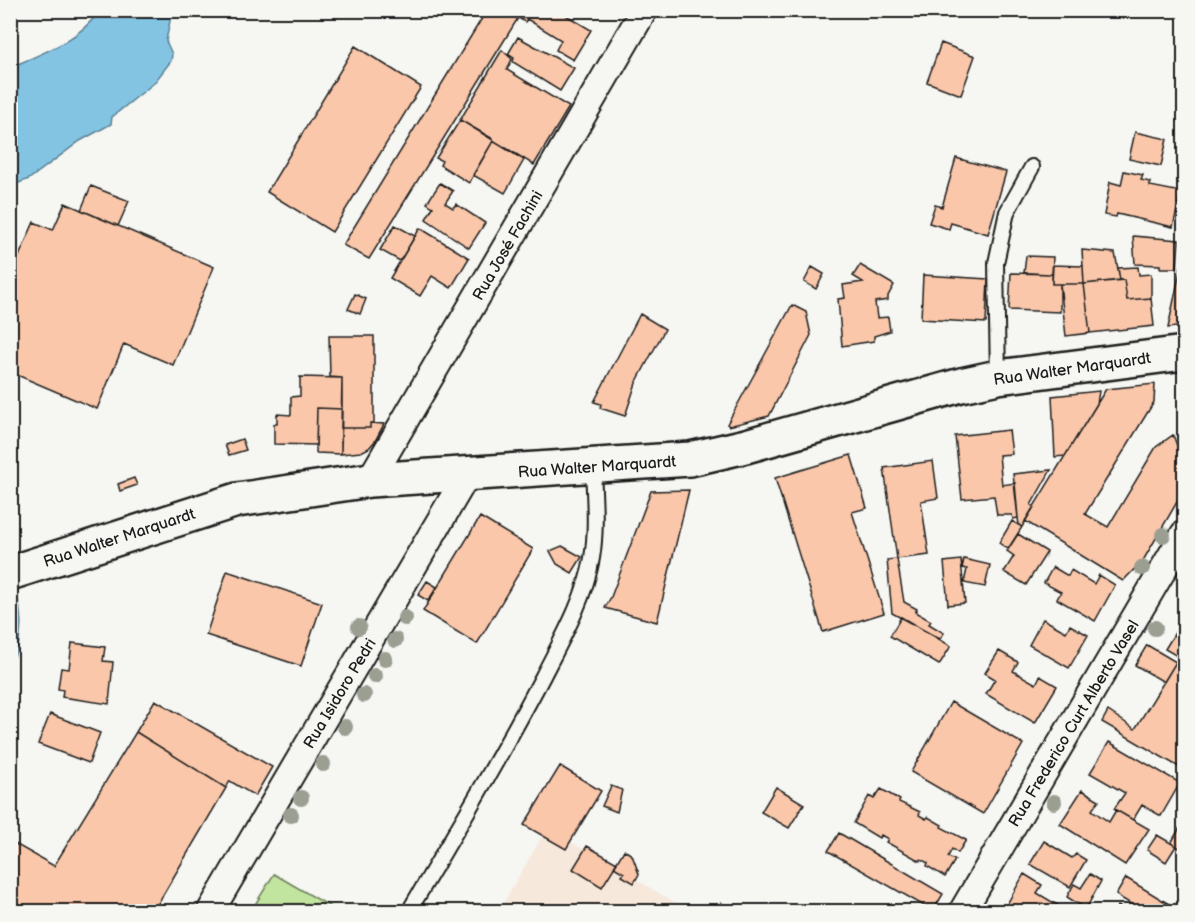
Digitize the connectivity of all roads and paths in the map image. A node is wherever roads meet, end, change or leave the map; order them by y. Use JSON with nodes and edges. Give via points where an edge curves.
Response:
{"nodes":[{"id":1,"x":644,"y":10,"type":"edge"},
{"id":2,"x":1032,"y":167,"type":"dead end"},
{"id":3,"x":1185,"y":353,"type":"edge"},
{"id":4,"x":998,"y":377,"type":"junction"},
{"id":5,"x":593,"y":467,"type":"junction"},
{"id":6,"x":468,"y":474,"type":"junction"},
{"id":7,"x":370,"y":480,"type":"junction"},
{"id":8,"x":1185,"y":534,"type":"edge"},
{"id":9,"x":14,"y":571,"type":"edge"},
{"id":10,"x":412,"y":906,"type":"dead end"},
{"id":11,"x":968,"y":910,"type":"edge"},
{"id":12,"x":210,"y":912,"type":"edge"}],
"edges":[{"from":1,"to":7,"type":"street","name":"Rua José Fachini"},
{"from":2,"to":4,"type":"lane","via":[[1007,212],[996,263]]},
{"from":3,"to":4,"type":"main road","name":"Rua Walter Marquardt"},
{"from":4,"to":5,"type":"main road","name":"Rua Walter Marquardt","via":[[690,459]]},
{"from":5,"to":6,"type":"main road","name":"Rua Walter Marquardt"},
{"from":5,"to":10,"type":"lane","via":[[596,522],[586,582],[560,643],[500,758]]},
{"from":6,"to":7,"type":"main road","name":"Rua Walter Marquardt"},
{"from":6,"to":12,"type":"street","name":"Rua Isidoro Pedri"},
{"from":7,"to":9,"type":"main road","name":"Rua Walter Marquardt","via":[[237,500]]},
{"from":8,"to":11,"type":"street","name":"Rua Frederico Curt Alberto Vasel"}]}
